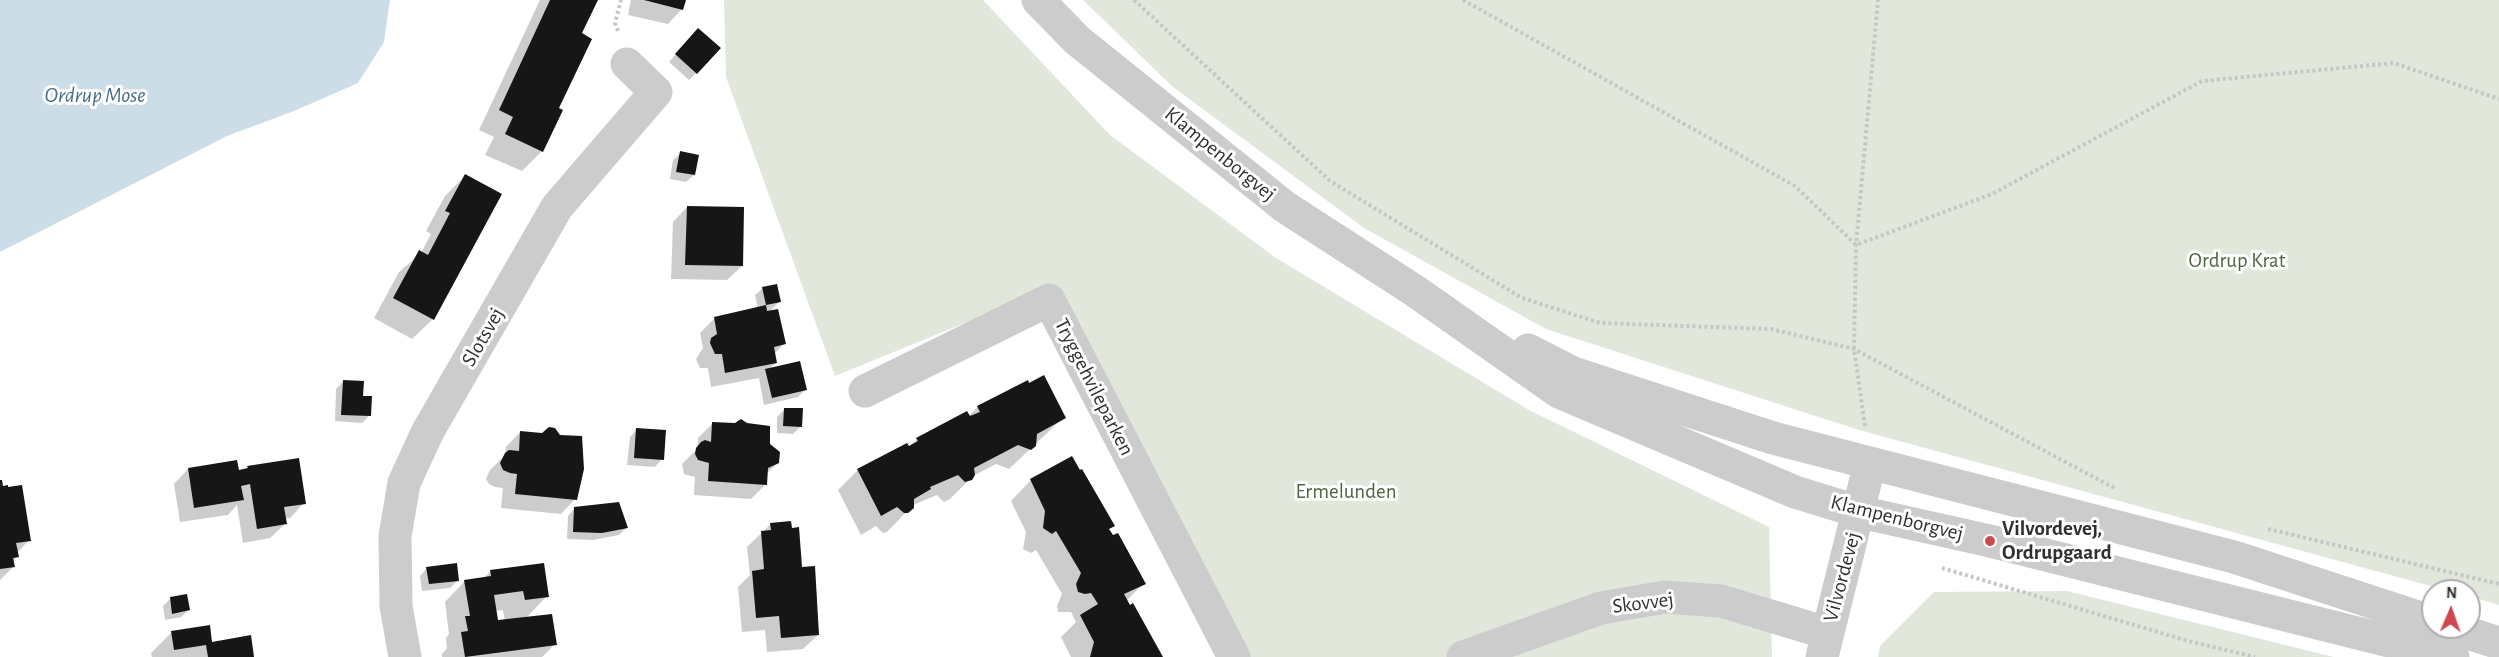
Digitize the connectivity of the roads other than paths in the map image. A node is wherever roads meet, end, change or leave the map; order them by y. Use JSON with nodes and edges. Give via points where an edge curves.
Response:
{"nodes":[{"id":1,"x":1038,"y":0,"type":"edge"},
{"id":2,"x":627,"y":64,"type":"dead end"},
{"id":3,"x":1415,"y":291,"type":"junction"},
{"id":4,"x":865,"y":391,"type":"dead end"},
{"id":5,"x":1870,"y":463,"type":"junction"},
{"id":6,"x":1860,"y":512,"type":"junction"},
{"id":7,"x":2421,"y":618,"type":"edge"},
{"id":8,"x":2481,"y":637,"type":"edge"},
{"id":9,"x":2499,"y":643,"type":"edge"},
{"id":10,"x":1825,"y":645,"type":"edge"},
{"id":11,"x":405,"y":657,"type":"edge"},
{"id":12,"x":1234,"y":657,"type":"edge"},
{"id":13,"x":1463,"y":657,"type":"edge"},
{"id":14,"x":2453,"y":657,"type":"edge"}],
"edges":[{"from":1,"to":3,"type":"street","name":"Klampenborgvej","via":[[1077,40],[1285,207]]},
{"from":2,"to":11,"type":"street","name":"Slotsvej","via":[[656,92],[557,207],[428,431],[404,483],[395,536],[396,606]]},
{"from":3,"to":5,"type":"street","name":"Klampenborgvej","via":[[1573,373],[1773,438]]},
{"from":3,"to":6,"type":"street","name":"Klampenborgvej","via":[[1559,392],[1795,492]]},
{"from":4,"to":12,"type":"street","name":"Tryggehvileparken","via":[[1049,300]]},
{"from":5,"to":6,"type":"street","name":"Vilvordevej"},
{"from":5,"to":7,"type":"street","name":"Klampenborgvej","via":[[2234,557]]},
{"from":6,"to":10,"type":"street","name":"Vilvordevej"},
{"from":6,"to":14,"type":"street","name":"Klampenborgvej"},
{"from":8,"to":9,"type":"street"},
{"from":10,"to":13,"type":"street","name":"Skovvej","via":[[1721,601],[1665,597],[1601,608]]}]}
